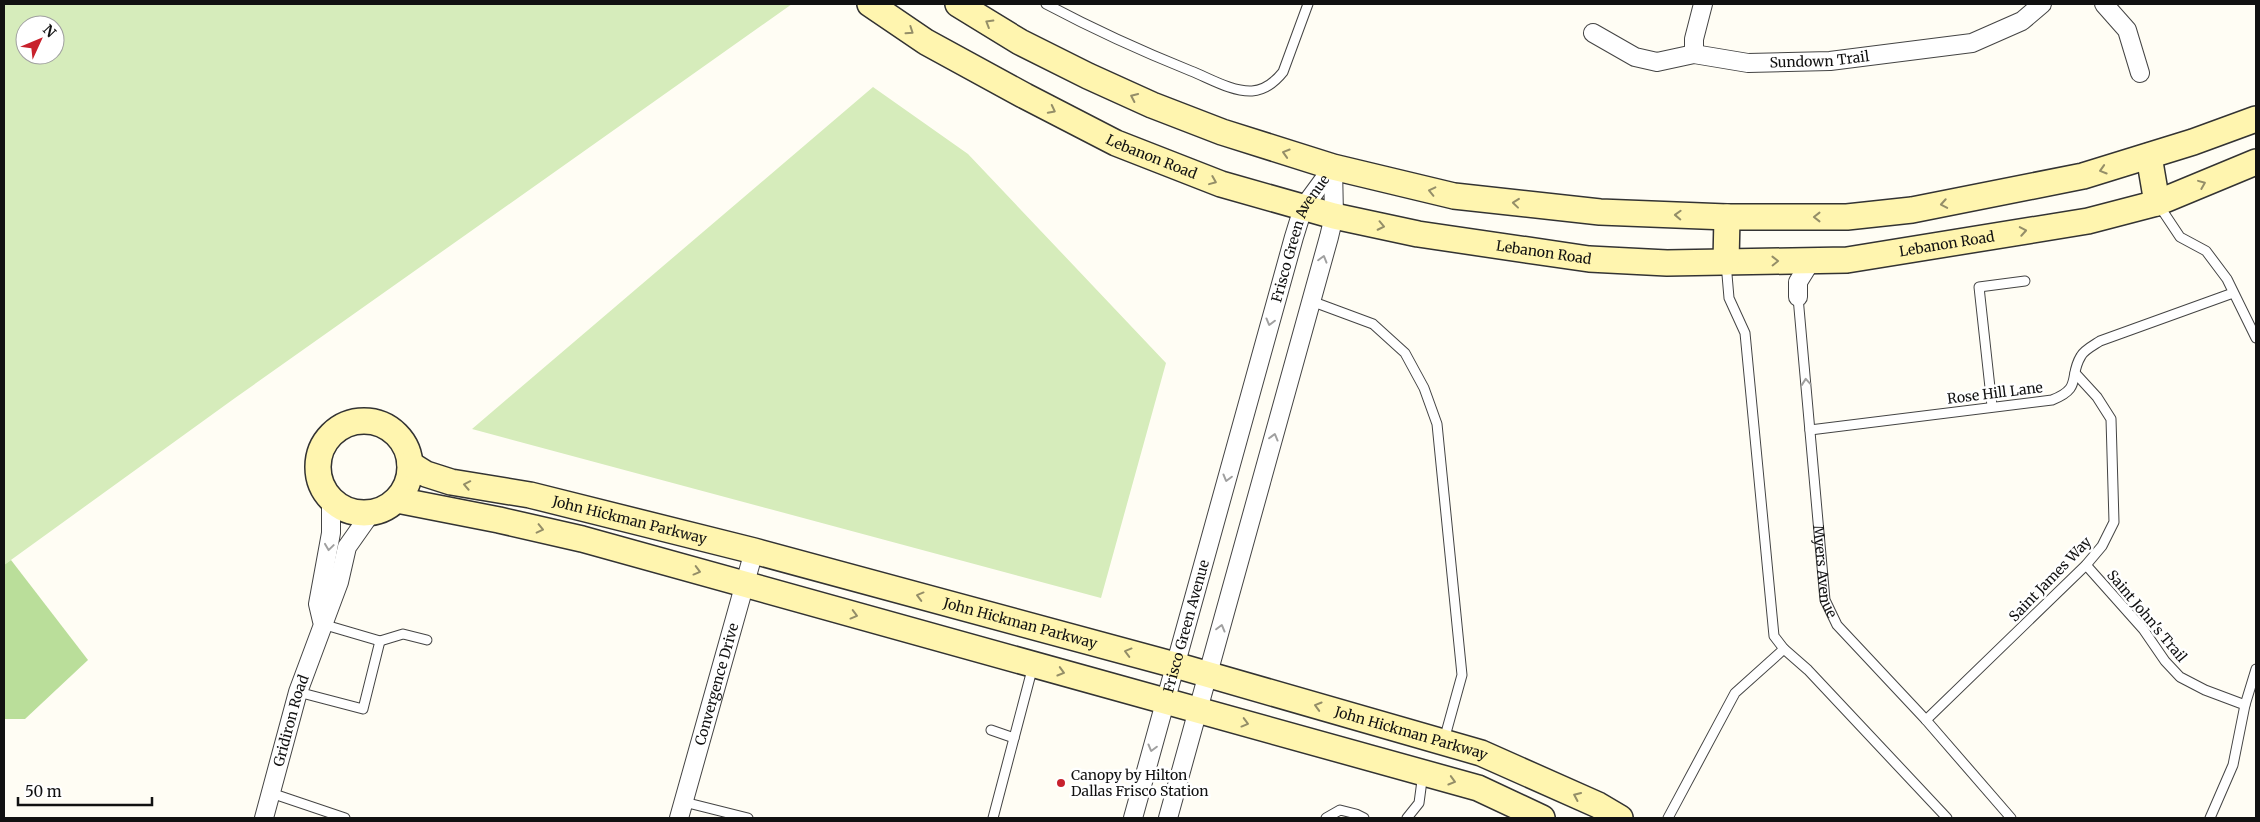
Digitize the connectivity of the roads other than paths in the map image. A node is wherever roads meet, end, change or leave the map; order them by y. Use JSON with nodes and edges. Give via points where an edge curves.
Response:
{"nodes":[{"id":1,"x":870,"y":4,"type":"edge"},
{"id":2,"x":958,"y":4,"type":"edge"},
{"id":3,"x":1046,"y":4,"type":"edge"},
{"id":4,"x":1308,"y":4,"type":"edge"},
{"id":5,"x":1703,"y":4,"type":"edge"},
{"id":6,"x":2042,"y":4,"type":"edge"},
{"id":7,"x":2104,"y":4,"type":"edge"},
{"id":8,"x":1593,"y":33,"type":"dead end"},
{"id":9,"x":1694,"y":54,"type":"junction"},
{"id":10,"x":2140,"y":72,"type":"dead end"},
{"id":11,"x":2256,"y":118,"type":"edge"},
{"id":12,"x":2149,"y":156,"type":"junction"},
{"id":13,"x":2256,"y":162,"type":"edge"},
{"id":14,"x":1333,"y":167,"type":"junction"},
{"id":15,"x":2157,"y":203,"type":"junction"},
{"id":16,"x":1303,"y":208,"type":"junction"},
{"id":17,"x":1334,"y":216,"type":"junction"},
{"id":18,"x":1726,"y":217,"type":"junction"},
{"id":19,"x":1811,"y":261,"type":"junction"},
{"id":20,"x":1726,"y":262,"type":"junction"},
{"id":21,"x":2025,"y":281,"type":"dead end"},
{"id":22,"x":2233,"y":293,"type":"junction"},
{"id":23,"x":1798,"y":297,"type":"joint"},
{"id":24,"x":1311,"y":301,"type":"junction"},
{"id":25,"x":2256,"y":338,"type":"edge"},
{"id":26,"x":2075,"y":374,"type":"junction"},
{"id":27,"x":1992,"y":406,"type":"junction"},
{"id":28,"x":1810,"y":430,"type":"junction"},
{"id":29,"x":410,"y":464,"type":"junction"},
{"id":30,"x":331,"y":498,"type":"junction"},
{"id":31,"x":397,"y":500,"type":"junction"},
{"id":32,"x":371,"y":513,"type":"junction"},
{"id":33,"x":754,"y":551,"type":"junction"},
{"id":34,"x":2086,"y":565,"type":"junction"},
{"id":35,"x":745,"y":584,"type":"junction"},
{"id":36,"x":322,"y":624,"type":"junction"},
{"id":37,"x":427,"y":640,"type":"dead end"},
{"id":38,"x":380,"y":641,"type":"junction"},
{"id":39,"x":1784,"y":649,"type":"junction"},
{"id":40,"x":1034,"y":664,"type":"junction"},
{"id":41,"x":1175,"y":665,"type":"junction"},
{"id":42,"x":2256,"y":668,"type":"edge"},
{"id":43,"x":1208,"y":675,"type":"junction"},
{"id":44,"x":298,"y":692,"type":"junction"},
{"id":45,"x":1165,"y":701,"type":"junction"},
{"id":46,"x":2245,"y":705,"type":"junction"},
{"id":47,"x":1198,"y":710,"type":"junction"},
{"id":48,"x":1926,"y":720,"type":"junction"},
{"id":49,"x":991,"y":730,"type":"dead end"},
{"id":50,"x":1014,"y":738,"type":"junction"},
{"id":51,"x":1444,"y":743,"type":"junction"},
{"id":52,"x":1423,"y":773,"type":"junction"},
{"id":53,"x":271,"y":793,"type":"junction"},
{"id":54,"x":682,"y":810,"type":"edge"},
{"id":55,"x":264,"y":818,"type":"edge"},
{"id":56,"x":345,"y":818,"type":"edge"},
{"id":57,"x":748,"y":818,"type":"edge"},
{"id":58,"x":993,"y":818,"type":"edge"},
{"id":59,"x":1132,"y":818,"type":"edge"},
{"id":60,"x":1168,"y":818,"type":"edge"},
{"id":61,"x":1326,"y":818,"type":"edge"},
{"id":62,"x":1364,"y":818,"type":"edge"},
{"id":63,"x":1407,"y":818,"type":"edge"},
{"id":64,"x":1542,"y":818,"type":"edge"},
{"id":65,"x":1620,"y":818,"type":"edge"},
{"id":66,"x":1668,"y":818,"type":"edge"},
{"id":67,"x":1948,"y":818,"type":"edge"},
{"id":68,"x":2011,"y":818,"type":"edge"},
{"id":69,"x":2210,"y":818,"type":"edge"}],
"edges":[{"from":1,"to":16,"type":"main road","name":"Lebanon Road","one_way":true,"via":[[926,42],[1116,143],[1221,184]]},
{"from":14,"to":2,"type":"main road","one_way":true,"via":[[1222,132],[1152,105],[1020,42]]},
{"from":3,"to":4,"type":"lane","via":[[1136,48],[1217,82],[1251,91],[1269,86],[1283,72]]},
{"from":5,"to":9,"type":"street","via":[[1694,39]]},
{"from":6,"to":9,"type":"street","name":"Sundown Trail","via":[[2022,21],[1972,43],[1830,61],[1748,63]]},
{"from":7,"to":10,"type":"street","via":[[2127,30]]},
{"from":8,"to":9,"type":"street","name":"Sundown Trail","via":[[1635,57],[1657,62]]},
{"from":11,"to":12,"type":"main road"},
{"from":12,"to":15,"type":"main road"},
{"from":12,"to":18,"type":"main road","one_way":true,"via":[[2083,176],[1912,210],[1847,217]]},
{"from":15,"to":13,"type":"main road","name":"Lebanon Road","one_way":true},
{"from":14,"to":16,"type":"street","name":"Frisco Green Avenue"},
{"from":14,"to":17,"type":"street","name":"Frisco Green Avenue"},
{"from":18,"to":14,"type":"main road","one_way":true,"via":[[1600,212],[1454,196]]},
{"from":19,"to":15,"type":"main road","name":"Lebanon Road","one_way":true,"via":[[1848,260],[2021,232]]},
{"from":15,"to":22,"type":"lane","via":[[2180,237],[2206,251]]},
{"from":16,"to":17,"type":"main road","name":"Lebanon Road"},
{"from":16,"to":41,"type":"street","name":"Frisco Green Avenue","one_way":true},
{"from":17,"to":20,"type":"main road","name":"Lebanon Road","one_way":true,"via":[[1418,234],[1589,259]]},
{"from":24,"to":17,"type":"street","name":"Frisco Green Avenue","one_way":true},
{"from":18,"to":20,"type":"main road"},
{"from":20,"to":19,"type":"main road","name":"Lebanon Road","one_way":true},
{"from":19,"to":23,"type":"street","name":"Myers Avenue","via":[[1798,282]]},
{"from":20,"to":39,"type":"lane","via":[[1729,298],[1745,334],[1774,636]]},
{"from":21,"to":27,"type":"lane","via":[[1980,287]]},
{"from":22,"to":25,"type":"lane"},
{"from":22,"to":26,"type":"lane","name":"Rose Hill Lane","via":[[2100,341],[2081,355]]},
{"from":28,"to":23,"type":"lane","name":"Myers Avenue","one_way":true},
{"from":43,"to":24,"type":"street","name":"Frisco Green Avenue","one_way":true},
{"from":24,"to":51,"type":"lane","via":[[1373,324],[1405,353],[1424,388],[1437,424],[1462,675]]},
{"from":26,"to":27,"type":"lane","name":"Rose Hill Lane","via":[[2072,388],[2052,400]]},
{"from":26,"to":34,"type":"lane","name":"Saint James Way","via":[[2097,397],[2110,419],[2111,428],[2114,522],[2102,546]]},
{"from":27,"to":28,"type":"lane","name":"Rose Hill Lane"},
{"from":28,"to":48,"type":"lane","name":"Myers Avenue","via":[[1825,600],[1838,625]]},
{"from":29,"to":30,"type":"main road","via":[[400,438],[389,429],[376,423],[347,425],[334,432],[320,457],[318,472],[322,486]]},
{"from":29,"to":31,"type":"main road","via":[[410,477]]},
{"from":33,"to":29,"type":"main road","name":"John Hickman Parkway","one_way":true,"via":[[530,495],[451,482],[426,474]]},
{"from":30,"to":32,"type":"main road","via":[[356,513]]},
{"from":30,"to":36,"type":"street","name":"Gridiron Road","one_way":true,"via":[[331,533],[318,604]]},
{"from":31,"to":32,"type":"main road","via":[[385,509]]},
{"from":31,"to":35,"type":"main road","one_way":true,"via":[[582,539]]},
{"from":32,"to":36,"type":"street","name":"Gridiron Road","via":[[347,547],[339,582]]},
{"from":33,"to":35,"type":"street","name":"Convergence Drive"},
{"from":41,"to":33,"type":"main road","name":"John Hickman Parkway","one_way":true},
{"from":34,"to":46,"type":"lane","name":"Saint John's Trail","via":[[2180,677]]},
{"from":34,"to":48,"type":"lane","name":"Saint James Way"},
{"from":35,"to":40,"type":"main road","one_way":true},
{"from":35,"to":54,"type":"street","name":"Convergence Drive"},
{"from":36,"to":38,"type":"lane"},
{"from":36,"to":44,"type":"street","name":"Gridiron Road"},
{"from":37,"to":38,"type":"lane","via":[[403,634]]},
{"from":38,"to":44,"type":"lane","via":[[363,709]]},
{"from":39,"to":66,"type":"lane","via":[[1735,693]]},
{"from":39,"to":67,"type":"lane","via":[[1808,670]]},
{"from":40,"to":45,"type":"main road","one_way":true},
{"from":40,"to":50,"type":"lane"},
{"from":41,"to":43,"type":"main road","name":"John Hickman Parkway"},
{"from":41,"to":45,"type":"street","name":"Frisco Green Avenue"},
{"from":42,"to":46,"type":"lane"},
{"from":43,"to":47,"type":"street","name":"Frisco Green Avenue"},
{"from":51,"to":43,"type":"main road","name":"John Hickman Parkway","one_way":true},
{"from":44,"to":53,"type":"street","name":"Gridiron Road"},
{"from":45,"to":47,"type":"main road"},
{"from":45,"to":59,"type":"street","name":"Frisco Green Avenue","one_way":true},
{"from":46,"to":69,"type":"lane","via":[[2233,764]]},
{"from":47,"to":52,"type":"main road","one_way":true},
{"from":47,"to":60,"type":"street","name":"Frisco Green Avenue"},
{"from":48,"to":68,"type":"lane","name":"Myers Avenue"},
{"from":49,"to":50,"type":"lane"},
{"from":50,"to":58,"type":"lane"},
{"from":65,"to":51,"type":"main road","name":"John Hickman Parkway","one_way":true,"via":[[1598,805],[1481,754]]},
{"from":52,"to":63,"type":"lane","via":[[1419,803]]},
{"from":52,"to":64,"type":"main road","one_way":true,"via":[[1478,788]]},
{"from":53,"to":55,"type":"street","name":"Gridiron Road"},
{"from":53,"to":56,"type":"lane"},
{"from":54,"to":57,"type":"lane"},
{"from":61,"to":62,"type":"lane","via":[[1340,810]]}]}
